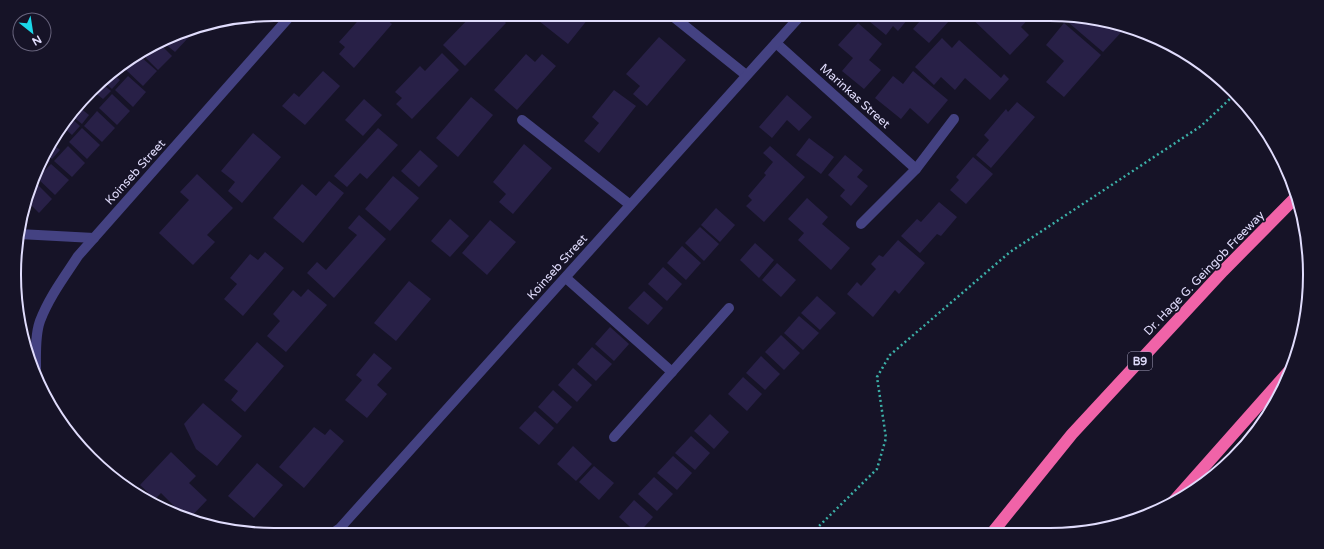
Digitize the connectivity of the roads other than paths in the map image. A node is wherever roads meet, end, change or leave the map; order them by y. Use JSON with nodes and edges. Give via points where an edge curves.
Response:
{"nodes":[{"id":1,"x":286,"y":21,"type":"edge"},
{"id":2,"x":679,"y":21,"type":"edge"},
{"id":3,"x":796,"y":21,"type":"edge"},
{"id":4,"x":776,"y":43,"type":"junction"},
{"id":5,"x":746,"y":75,"type":"junction"},
{"id":6,"x":954,"y":119,"type":"dead end"},
{"id":7,"x":522,"y":120,"type":"dead end"},
{"id":8,"x":916,"y":169,"type":"junction"},
{"id":9,"x":1292,"y":201,"type":"edge"},
{"id":10,"x":630,"y":204,"type":"junction"},
{"id":11,"x":861,"y":224,"type":"dead end"},
{"id":12,"x":24,"y":234,"type":"edge"},
{"id":13,"x":94,"y":238,"type":"junction"},
{"id":14,"x":566,"y":278,"type":"junction"},
{"id":15,"x":729,"y":308,"type":"dead end"},
{"id":16,"x":36,"y":361,"type":"edge"},
{"id":17,"x":672,"y":372,"type":"junction"},
{"id":18,"x":1279,"y":382,"type":"edge"},
{"id":19,"x":614,"y":437,"type":"dead end"},
{"id":20,"x":1186,"y":488,"type":"edge"},
{"id":21,"x":340,"y":528,"type":"edge"},
{"id":22,"x":996,"y":528,"type":"edge"}],
"edges":[{"from":1,"to":13,"type":"street","name":"Koinseb Street"},
{"from":2,"to":5,"type":"street"},
{"from":3,"to":4,"type":"street","name":"Koinseb Street"},
{"from":4,"to":5,"type":"street","name":"Koinseb Street"},
{"from":4,"to":8,"type":"street","name":"Marinkas Street"},
{"from":5,"to":10,"type":"street","name":"Koinseb Street"},
{"from":6,"to":8,"type":"street"},
{"from":7,"to":10,"type":"street"},
{"from":8,"to":11,"type":"street"},
{"from":9,"to":22,"type":"highway","name":"Dr. Hage G. Geingob Freeway","number":"B9","via":[[1223,271],[1072,434]]},
{"from":10,"to":14,"type":"street","name":"Koinseb Street"},
{"from":12,"to":13,"type":"street"},
{"from":13,"to":16,"type":"street","name":"Koinseb Street","via":[[78,256],[57,288],[40,322]]},
{"from":14,"to":17,"type":"street"},
{"from":14,"to":21,"type":"street","name":"Koinseb Street"},
{"from":15,"to":17,"type":"street"},
{"from":17,"to":19,"type":"street"},
{"from":18,"to":20,"type":"highway"}]}
